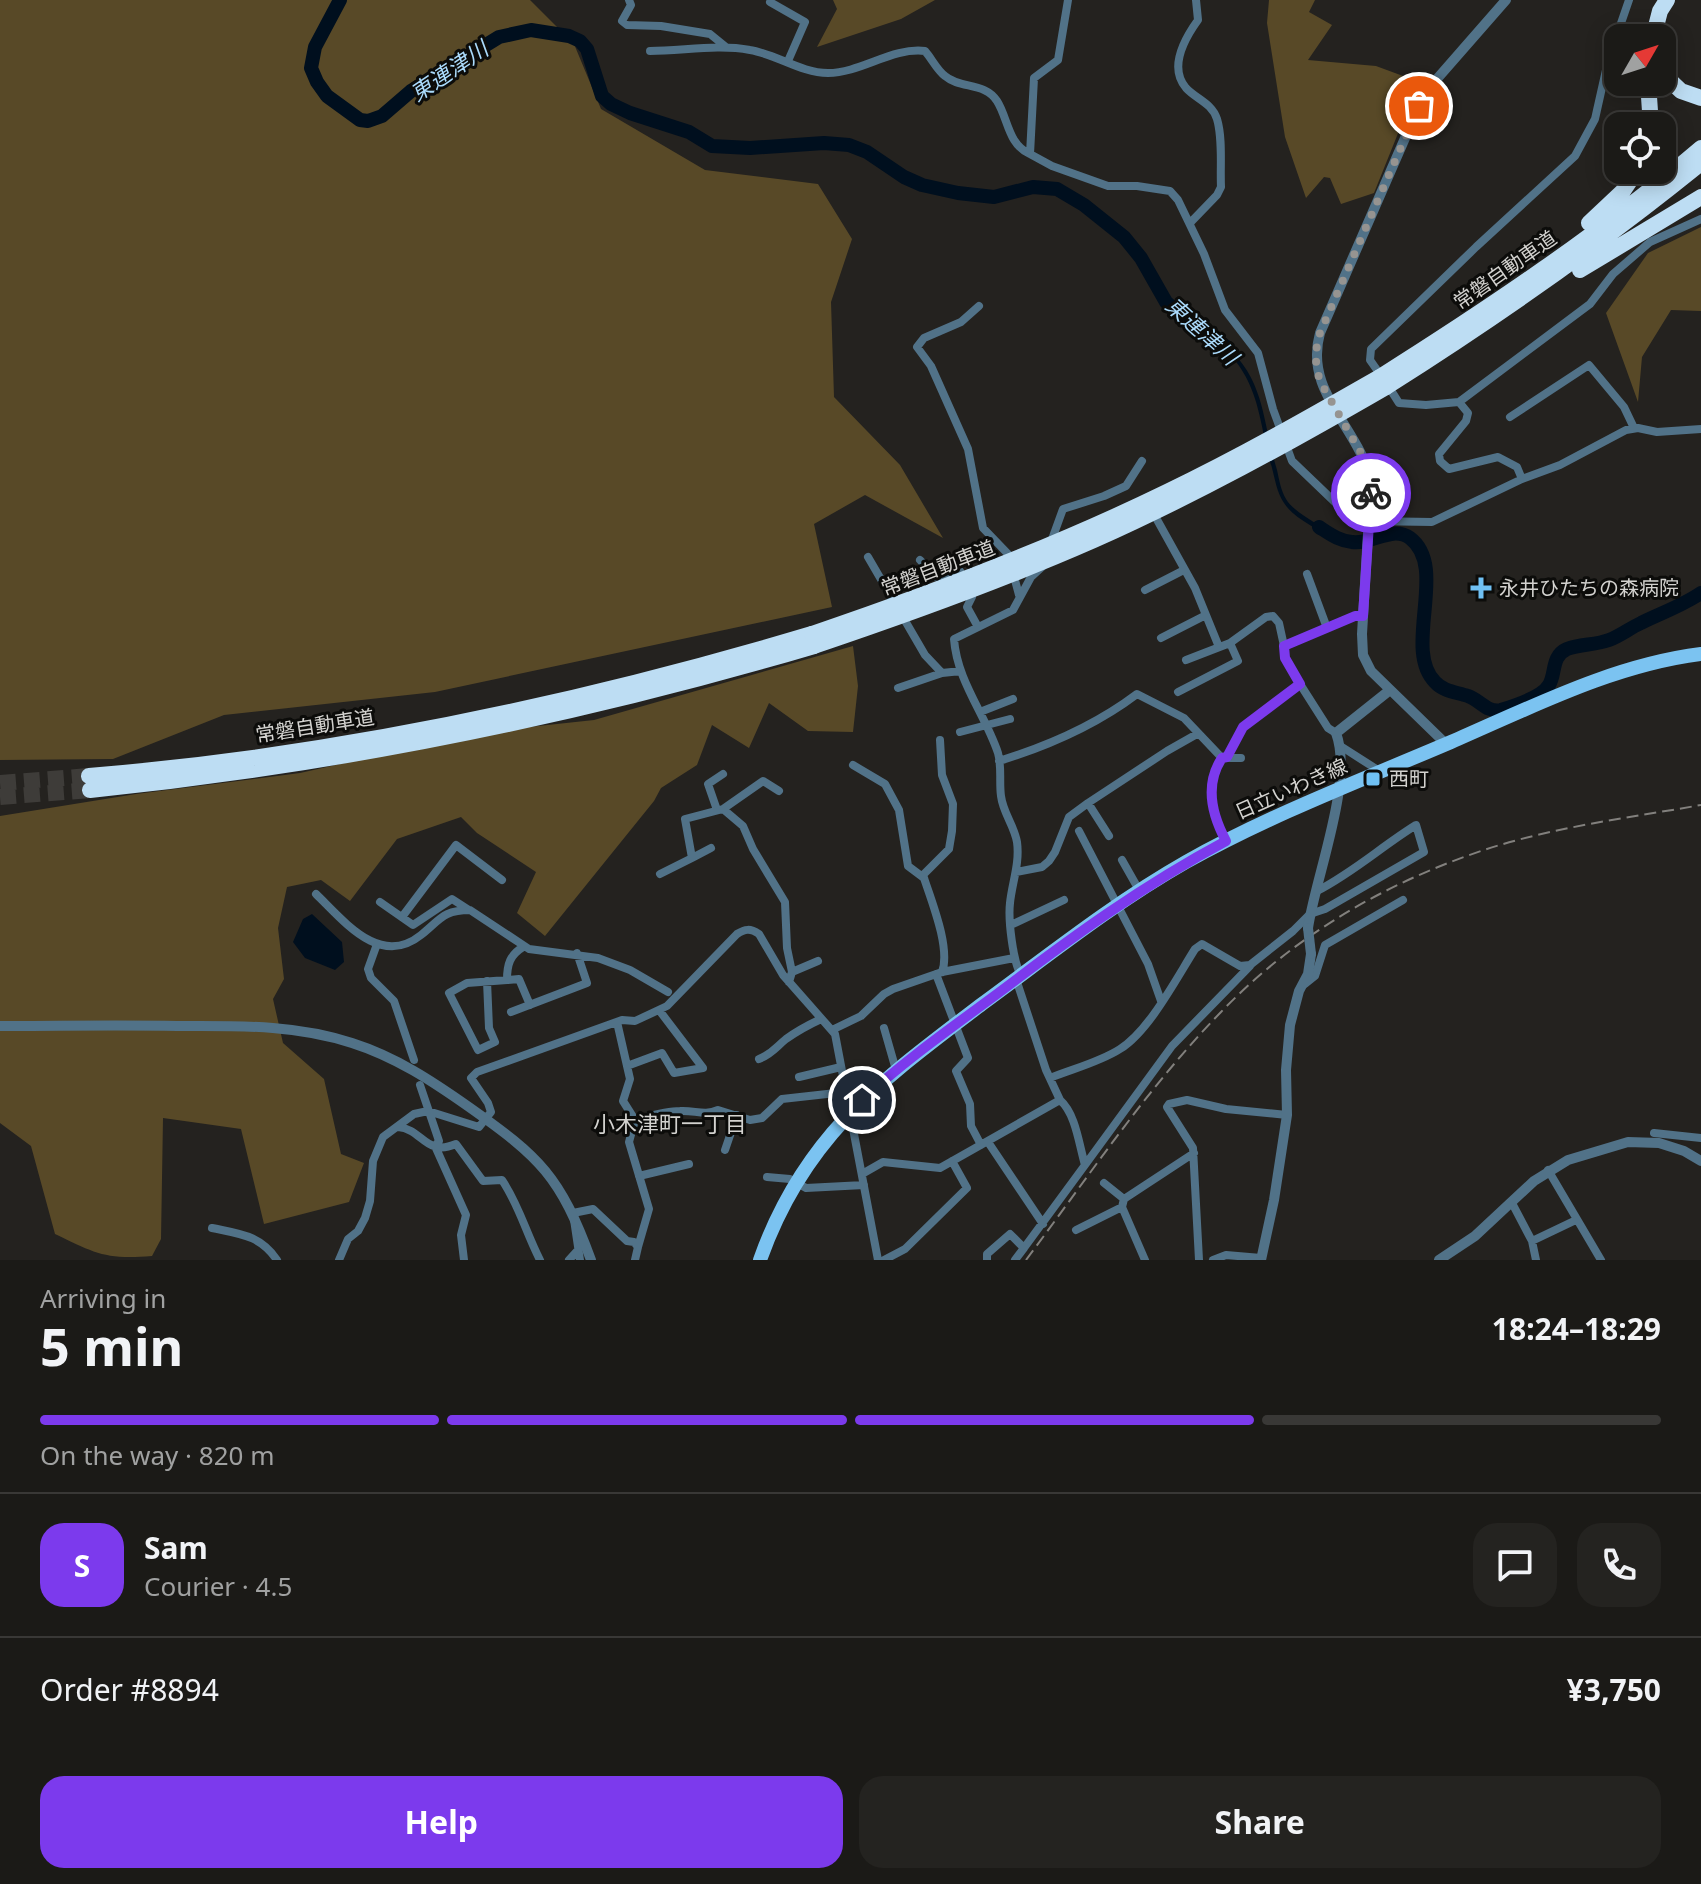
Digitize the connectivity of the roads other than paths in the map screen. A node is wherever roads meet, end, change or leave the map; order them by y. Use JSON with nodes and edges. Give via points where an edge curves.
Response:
{"nodes":[{"id":1,"x":629,"y":0,"type":"edge"},
{"id":2,"x":1068,"y":0,"type":"edge"},
{"id":3,"x":1196,"y":0,"type":"edge"},
{"id":4,"x":1506,"y":0,"type":"edge"},
{"id":5,"x":1629,"y":0,"type":"edge"},
{"id":6,"x":1658,"y":0,"type":"edge"},
{"id":7,"x":1667,"y":0,"type":"edge"},
{"id":8,"x":770,"y":2,"type":"edge"},
{"id":9,"x":1646,"y":24,"type":"edge"},
{"id":10,"x":1657,"y":24,"type":"edge"},
{"id":11,"x":727,"y":48,"type":"junction"},
{"id":12,"x":650,"y":51,"type":"dead end"},
{"id":13,"x":788,"y":61,"type":"junction"},
{"id":14,"x":1676,"y":86,"type":"edge"},
{"id":15,"x":1701,"y":98,"type":"edge"},
{"id":16,"x":1701,"y":148,"type":"edge"},
{"id":17,"x":1030,"y":154,"type":"junction"},
{"id":18,"x":1701,"y":163,"type":"edge"},
{"id":19,"x":1628,"y":184,"type":"edge"},
{"id":20,"x":1701,"y":197,"type":"edge"},
{"id":21,"x":1701,"y":219,"type":"edge"},
{"id":22,"x":1190,"y":223,"type":"junction"},
{"id":23,"x":979,"y":306,"type":"dead end"},
{"id":24,"x":1473,"y":317,"type":"junction"},
{"id":25,"x":1441,"y":352,"type":"junction"},
{"id":26,"x":1384,"y":381,"type":"junction"},
{"id":27,"x":1459,"y":402,"type":"junction"},
{"id":28,"x":1510,"y":417,"type":"dead end"},
{"id":29,"x":1634,"y":428,"type":"junction"},
{"id":30,"x":1701,"y":429,"type":"edge"},
{"id":31,"x":1142,"y":461,"type":"dead end"},
{"id":32,"x":1522,"y":479,"type":"junction"},
{"id":33,"x":1155,"y":516,"type":"dead end"},
{"id":34,"x":1369,"y":524,"type":"junction"},
{"id":35,"x":868,"y":557,"type":"dead end"},
{"id":36,"x":920,"y":560,"type":"dead end"},
{"id":37,"x":1184,"y":570,"type":"junction"},
{"id":38,"x":1307,"y":574,"type":"dead end"},
{"id":39,"x":1145,"y":590,"type":"dead end"},
{"id":40,"x":1019,"y":596,"type":"junction"},
{"id":41,"x":1206,"y":615,"type":"junction"},
{"id":42,"x":1363,"y":616,"type":"junction"},
{"id":43,"x":978,"y":627,"type":"junction"},
{"id":44,"x":1327,"y":628,"type":"junction"},
{"id":45,"x":1161,"y":638,"type":"dead end"},
{"id":46,"x":1230,"y":643,"type":"junction"},
{"id":47,"x":1284,"y":646,"type":"junction"},
{"id":48,"x":1219,"y":647,"type":"junction"},
{"id":49,"x":1701,"y":654,"type":"edge"},
{"id":50,"x":1186,"y":660,"type":"dead end"},
{"id":51,"x":961,"y":671,"type":"junction"},
{"id":52,"x":942,"y":673,"type":"junction"},
{"id":53,"x":1300,"y":684,"type":"junction"},
{"id":54,"x":898,"y":688,"type":"dead end"},
{"id":55,"x":1390,"y":690,"type":"junction"},
{"id":56,"x":1178,"y":692,"type":"dead end"},
{"id":57,"x":1013,"y":699,"type":"dead end"},
{"id":58,"x":980,"y":712,"type":"junction"},
{"id":59,"x":1010,"y":719,"type":"dead end"},
{"id":60,"x":986,"y":725,"type":"junction"},
{"id":61,"x":960,"y":732,"type":"dead end"},
{"id":62,"x":1336,"y":733,"type":"junction"},
{"id":63,"x":1197,"y":734,"type":"junction"},
{"id":64,"x":940,"y":740,"type":"dead end"},
{"id":65,"x":1446,"y":744,"type":"junction"},
{"id":66,"x":1342,"y":747,"type":"junction"},
{"id":67,"x":1224,"y":757,"type":"junction"},
{"id":68,"x":1241,"y":758,"type":"dead end"},
{"id":69,"x":999,"y":761,"type":"junction"},
{"id":70,"x":853,"y":765,"type":"dead end"},
{"id":71,"x":1381,"y":772,"type":"junction"},
{"id":72,"x":723,"y":774,"type":"dead end"},
{"id":73,"x":98,"y":782,"type":"tunnel mouth"},
{"id":74,"x":1339,"y":790,"type":"junction"},
{"id":75,"x":779,"y":791,"type":"dead end"},
{"id":76,"x":1088,"y":803,"type":"junction"},
{"id":77,"x":720,"y":810,"type":"junction"},
{"id":78,"x":1079,"y":831,"type":"dead end"},
{"id":79,"x":1109,"y":836,"type":"dead end"},
{"id":80,"x":1226,"y":841,"type":"junction"},
{"id":81,"x":711,"y":848,"type":"dead end"},
{"id":82,"x":692,"y":858,"type":"junction"},
{"id":83,"x":1122,"y":860,"type":"dead end"},
{"id":84,"x":1016,"y":872,"type":"junction"},
{"id":85,"x":660,"y":874,"type":"dead end"},
{"id":86,"x":924,"y":879,"type":"junction"},
{"id":87,"x":502,"y":880,"type":"dead end"},
{"id":88,"x":1139,"y":890,"type":"junction"},
{"id":89,"x":1317,"y":891,"type":"junction"},
{"id":90,"x":316,"y":894,"type":"dead end"},
{"id":91,"x":1064,"y":900,"type":"dead end"},
{"id":92,"x":1403,"y":900,"type":"dead end"},
{"id":93,"x":380,"y":902,"type":"dead end"},
{"id":94,"x":1116,"y":905,"type":"junction"},
{"id":95,"x":470,"y":910,"type":"junction"},
{"id":96,"x":1310,"y":914,"type":"junction"},
{"id":97,"x":402,"y":917,"type":"junction"},
{"id":98,"x":1011,"y":925,"type":"junction"},
{"id":99,"x":377,"y":944,"type":"junction"},
{"id":100,"x":523,"y":947,"type":"junction"},
{"id":101,"x":577,"y":953,"type":"junction"},
{"id":102,"x":1014,"y":958,"type":"junction"},
{"id":103,"x":818,"y":961,"type":"dead end"},
{"id":104,"x":1250,"y":965,"type":"junction"},
{"id":105,"x":939,"y":973,"type":"junction"},
{"id":106,"x":790,"y":977,"type":"junction"},
{"id":107,"x":1019,"y":977,"type":"junction"},
{"id":108,"x":507,"y":980,"type":"junction"},
{"id":109,"x":487,"y":981,"type":"junction"},
{"id":110,"x":1302,"y":985,"type":"junction"},
{"id":111,"x":668,"y":992,"type":"dead end"},
{"id":112,"x":1161,"y":1001,"type":"junction"},
{"id":113,"x":530,"y":1005,"type":"junction"},
{"id":114,"x":659,"y":1010,"type":"junction"},
{"id":115,"x":511,"y":1012,"type":"dead end"},
{"id":116,"x":821,"y":1019,"type":"junction"},
{"id":117,"x":617,"y":1022,"type":"junction"},
{"id":118,"x":955,"y":1025,"type":"junction"},
{"id":119,"x":0,"y":1026,"type":"edge"},
{"id":120,"x":884,"y":1028,"type":"dead end"},
{"id":121,"x":832,"y":1030,"type":"junction"},
{"id":122,"x":759,"y":1059,"type":"dead end"},
{"id":123,"x":414,"y":1060,"type":"dead end"},
{"id":124,"x":627,"y":1066,"type":"junction"},
{"id":125,"x":841,"y":1067,"type":"junction"},
{"id":126,"x":896,"y":1070,"type":"junction"},
{"id":127,"x":799,"y":1077,"type":"dead end"},
{"id":128,"x":1050,"y":1078,"type":"junction"},
{"id":129,"x":420,"y":1085,"type":"dead end"},
{"id":130,"x":845,"y":1092,"type":"junction"},
{"id":131,"x":1060,"y":1100,"type":"junction"},
{"id":132,"x":428,"y":1111,"type":"junction"},
{"id":133,"x":849,"y":1112,"type":"junction"},
{"id":134,"x":737,"y":1115,"type":"junction"},
{"id":135,"x":1287,"y":1115,"type":"junction"},
{"id":136,"x":487,"y":1120,"type":"junction"},
{"id":137,"x":635,"y":1120,"type":"junction"},
{"id":138,"x":397,"y":1127,"type":"junction"},
{"id":139,"x":1654,"y":1133,"type":"dead end"},
{"id":140,"x":1698,"y":1137,"type":"edge"},
{"id":141,"x":985,"y":1143,"type":"junction"},
{"id":142,"x":436,"y":1147,"type":"junction"},
{"id":143,"x":725,"y":1150,"type":"dead end"},
{"id":144,"x":1194,"y":1153,"type":"junction"},
{"id":145,"x":1687,"y":1153,"type":"junction"},
{"id":146,"x":952,"y":1161,"type":"junction"},
{"id":147,"x":1701,"y":1161,"type":"edge"},
{"id":148,"x":689,"y":1164,"type":"dead end"},
{"id":149,"x":1085,"y":1165,"type":"junction"},
{"id":150,"x":1548,"y":1170,"type":"junction"},
{"id":151,"x":862,"y":1174,"type":"junction"},
{"id":152,"x":639,"y":1176,"type":"junction"},
{"id":153,"x":767,"y":1177,"type":"dead end"},
{"id":154,"x":797,"y":1182,"type":"junction"},
{"id":155,"x":1104,"y":1183,"type":"dead end"},
{"id":156,"x":864,"y":1185,"type":"junction"},
{"id":157,"x":1123,"y":1203,"type":"junction"},
{"id":158,"x":1512,"y":1203,"type":"junction"},
{"id":159,"x":573,"y":1213,"type":"junction"},
{"id":160,"x":1576,"y":1220,"type":"junction"},
{"id":161,"x":1043,"y":1224,"type":"junction"},
{"id":162,"x":212,"y":1228,"type":"dead end"},
{"id":163,"x":1076,"y":1230,"type":"dead end"},
{"id":164,"x":1532,"y":1241,"type":"junction"},
{"id":165,"x":638,"y":1247,"type":"junction"},
{"id":166,"x":1024,"y":1248,"type":"junction"},
{"id":167,"x":579,"y":1249,"type":"junction"},
{"id":168,"x":1261,"y":1259,"type":"edge"},
{"id":169,"x":1534,"y":1259,"type":"edge"},
{"id":170,"x":277,"y":1260,"type":"edge"},
{"id":171,"x":339,"y":1260,"type":"edge"},
{"id":172,"x":464,"y":1260,"type":"edge"},
{"id":173,"x":540,"y":1260,"type":"edge"},
{"id":174,"x":569,"y":1260,"type":"edge"},
{"id":175,"x":580,"y":1260,"type":"edge"},
{"id":176,"x":591,"y":1260,"type":"edge"},
{"id":177,"x":635,"y":1260,"type":"edge"},
{"id":178,"x":760,"y":1260,"type":"edge"},
{"id":179,"x":878,"y":1260,"type":"edge"},
{"id":180,"x":884,"y":1260,"type":"edge"},
{"id":181,"x":987,"y":1260,"type":"edge"},
{"id":182,"x":1015,"y":1260,"type":"edge"},
{"id":183,"x":1145,"y":1260,"type":"edge"},
{"id":184,"x":1199,"y":1260,"type":"edge"},
{"id":185,"x":1213,"y":1260,"type":"edge"},
{"id":186,"x":1439,"y":1260,"type":"edge"},
{"id":187,"x":1601,"y":1260,"type":"edge"}],
"edges":[{"from":1,"to":11,"type":"street","via":[[622,21],[627,25],[710,34]]},
{"from":2,"to":17,"type":"street","via":[[1058,60],[1034,78]]},
{"from":3,"to":22,"type":"street","via":[[1198,20],[1179,57],[1178,72],[1185,87],[1213,110],[1217,120],[1221,187]]},
{"from":4,"to":34,"type":"street","via":[[1436,80],[1414,114],[1317,343],[1321,383],[1369,473]]},
{"from":5,"to":26,"type":"street","via":[[1595,119],[1575,156],[1371,349],[1370,360]]},
{"from":6,"to":9,"type":"highway"},
{"from":7,"to":10,"type":"highway"},
{"from":8,"to":13,"type":"street","via":[[805,22]]},
{"from":11,"to":12,"type":"street"},
{"from":11,"to":13,"type":"street"},
{"from":13,"to":17,"type":"street","via":[[829,73],[925,51],[948,79],[994,97],[1013,139]]},
{"from":14,"to":15,"type":"highway"},
{"from":16,"to":24,"type":"highway","name":"常磐自動車道"},
{"from":17,"to":22,"type":"street","via":[[1108,186],[1170,191]]},
{"from":18,"to":25,"type":"highway","name":"常磐自動車道","via":[[1565,269]]},
{"from":19,"to":24,"type":"highway","via":[[1606,209]]},
{"from":20,"to":25,"type":"highway","via":[[1482,333]]},
{"from":21,"to":27,"type":"street","via":[[1650,242],[1613,274],[1590,304]]},
{"from":22,"to":34,"type":"street","via":[[1225,310],[1258,353],[1292,461],[1340,507]]},
{"from":23,"to":40,"type":"street","via":[[917,347],[931,366],[968,449],[983,528],[1008,554]]},
{"from":24,"to":26,"type":"highway","name":"常磐自動車道"},
{"from":25,"to":26,"type":"highway","name":"常磐自動車道"},
{"from":26,"to":27,"type":"street","via":[[1399,403]]},
{"from":26,"to":73,"type":"highway","name":"常磐自動車道","bridge":true,"via":[[1248,465],[1094,540],[996,581],[640,694],[360,753]]},
{"from":27,"to":32,"type":"street","via":[[1468,413],[1466,421],[1439,454],[1440,461],[1449,469],[1498,457],[1517,467]]},
{"from":28,"to":29,"type":"street","via":[[1589,365],[1624,407]]},
{"from":29,"to":30,"type":"street"},
{"from":29,"to":32,"type":"street"},
{"from":31,"to":40,"type":"street","via":[[1126,486],[1063,509],[1045,565]]},
{"from":32,"to":34,"type":"street","via":[[1432,522]]},
{"from":33,"to":37,"type":"street"},
{"from":34,"to":42,"type":"street"},
{"from":35,"to":52,"type":"street","via":[[925,655]]},
{"from":36,"to":43,"type":"street","via":[[936,577],[960,571],[972,597],[967,607]]},
{"from":37,"to":39,"type":"street"},
{"from":37,"to":41,"type":"street"},
{"from":38,"to":44,"type":"street"},
{"from":40,"to":43,"type":"street","via":[[1013,610]]},
{"from":41,"to":45,"type":"street"},
{"from":41,"to":48,"type":"street"},
{"from":42,"to":44,"type":"street"},
{"from":42,"to":55,"type":"street","via":[[1363,655]]},
{"from":43,"to":51,"type":"street","via":[[954,639]]},
{"from":44,"to":47,"type":"street"},
{"from":46,"to":47,"type":"street","via":[[1273,616]]},
{"from":46,"to":48,"type":"street"},
{"from":46,"to":56,"type":"street","via":[[1238,661]]},
{"from":47,"to":53,"type":"street"},
{"from":48,"to":50,"type":"street"},
{"from":49,"to":65,"type":"main road","name":"日立いわき線","via":[[1615,673]]},
{"from":51,"to":52,"type":"street"},
{"from":51,"to":58,"type":"street"},
{"from":52,"to":54,"type":"street"},
{"from":53,"to":62,"type":"street"},
{"from":53,"to":67,"type":"street","via":[[1243,727]]},
{"from":55,"to":62,"type":"street"},
{"from":55,"to":65,"type":"street"},
{"from":57,"to":58,"type":"street"},
{"from":58,"to":60,"type":"street"},
{"from":59,"to":60,"type":"street"},
{"from":60,"to":61,"type":"street"},
{"from":60,"to":69,"type":"street"},
{"from":62,"to":66,"type":"street"},
{"from":63,"to":67,"type":"street"},
{"from":63,"to":69,"type":"street","via":[[1184,718],[1137,694],[1082,728]]},
{"from":63,"to":76,"type":"street"},
{"from":64,"to":86,"type":"street","via":[[942,775],[953,804],[952,831],[949,849]]},
{"from":65,"to":71,"type":"main road","name":"日立いわき線"},
{"from":66,"to":71,"type":"street"},
{"from":66,"to":74,"type":"street"},
{"from":67,"to":68,"type":"street"},
{"from":67,"to":80,"type":"street","via":[[1215,768],[1211,793],[1214,819]]},
{"from":69,"to":84,"type":"street","via":[[1001,797],[1017,845]]},
{"from":70,"to":86,"type":"street","via":[[885,784],[899,810],[908,866]]},
{"from":71,"to":74,"type":"main road","name":"日立いわき線"},
{"from":72,"to":77,"type":"street","via":[[708,784]]},
{"from":74,"to":80,"type":"main road","name":"日立いわき線"},
{"from":74,"to":89,"type":"street"},
{"from":75,"to":77,"type":"street","via":[[763,781]]},
{"from":76,"to":79,"type":"street"},
{"from":76,"to":84,"type":"street","via":[[1069,817],[1049,861]]},
{"from":77,"to":82,"type":"street","via":[[685,819]]},
{"from":77,"to":106,"type":"street","via":[[743,826],[785,902]]},
{"from":78,"to":94,"type":"street"},
{"from":80,"to":88,"type":"main road","name":"日立いわき線"},
{"from":81,"to":82,"type":"street"},
{"from":82,"to":85,"type":"street"},
{"from":83,"to":88,"type":"street"},
{"from":84,"to":98,"type":"street"},
{"from":86,"to":105,"type":"street","via":[[939,924],[945,963]]},
{"from":87,"to":97,"type":"street","via":[[456,845]]},
{"from":88,"to":94,"type":"main road","name":"日立いわき線"},
{"from":89,"to":96,"type":"street"},
{"from":89,"to":96,"type":"street","via":[[1416,825],[1424,852]]},
{"from":90,"to":99,"type":"street","via":[[348,926]]},
{"from":91,"to":98,"type":"street"},
{"from":92,"to":110,"type":"street","via":[[1325,945],[1315,976]]},
{"from":93,"to":97,"type":"street"},
{"from":94,"to":107,"type":"main road","name":"日立いわき線"},
{"from":94,"to":112,"type":"street"},
{"from":95,"to":97,"type":"street","via":[[452,899],[413,925]]},
{"from":95,"to":99,"type":"street","via":[[443,914],[401,946]]},
{"from":95,"to":100,"type":"street"},
{"from":96,"to":104,"type":"street"},
{"from":96,"to":110,"type":"street","bridge":true,"via":[[1312,963]]},
{"from":98,"to":102,"type":"street"},
{"from":99,"to":123,"type":"street","via":[[368,969],[394,1001]]},
{"from":100,"to":101,"type":"street"},
{"from":100,"to":108,"type":"street","via":[[512,954]]},
{"from":101,"to":111,"type":"street","via":[[618,964]]},
{"from":101,"to":113,"type":"street","via":[[587,983]]},
{"from":102,"to":105,"type":"street"},
{"from":102,"to":107,"type":"street"},
{"from":103,"to":106,"type":"street"},
{"from":104,"to":112,"type":"street","via":[[1240,966],[1202,944]]},
{"from":104,"to":149,"type":"street","via":[[1172,1046]]},
{"from":105,"to":118,"type":"street"},
{"from":105,"to":121,"type":"street","via":[[893,989],[861,1016]]},
{"from":106,"to":114,"type":"street","via":[[759,934],[744,929]]},
{"from":106,"to":116,"type":"street"},
{"from":107,"to":118,"type":"main road","name":"日立いわき線"},
{"from":107,"to":128,"type":"street"},
{"from":108,"to":109,"type":"street"},
{"from":108,"to":113,"type":"street","via":[[519,979]]},
{"from":109,"to":109,"type":"street","via":[[467,983],[449,993],[478,1050],[495,1042],[489,1028]]},
{"from":110,"to":135,"type":"street","via":[[1290,1025]]},
{"from":112,"to":128,"type":"street","via":[[1119,1050]]},
{"from":113,"to":115,"type":"street"},
{"from":114,"to":117,"type":"street"},
{"from":114,"to":124,"type":"street","via":[[703,1068],[674,1073],[662,1053]]},
{"from":116,"to":121,"type":"street"},
{"from":116,"to":122,"type":"street"},
{"from":117,"to":124,"type":"street"},
{"from":117,"to":136,"type":"street","via":[[477,1072],[471,1078],[488,1103]]},
{"from":118,"to":126,"type":"main road","name":"日立いわき線"},
{"from":118,"to":141,"type":"street","via":[[968,1058],[956,1071],[970,1104],[971,1126]]},
{"from":119,"to":136,"type":"street","via":[[291,1029],[350,1042],[401,1062]]},
{"from":120,"to":126,"type":"street"},
{"from":121,"to":125,"type":"street"},
{"from":124,"to":137,"type":"street","via":[[630,1079],[623,1101]]},
{"from":125,"to":127,"type":"street"},
{"from":125,"to":130,"type":"street"},
{"from":126,"to":133,"type":"main road","name":"日立いわき線"},
{"from":128,"to":131,"type":"street"},
{"from":129,"to":132,"type":"street"},
{"from":130,"to":133,"type":"street"},
{"from":130,"to":134,"type":"street","via":[[782,1099],[762,1118]]},
{"from":131,"to":141,"type":"street"},
{"from":131,"to":149,"type":"street"},
{"from":132,"to":136,"type":"street","via":[[479,1127]]},
{"from":132,"to":138,"type":"street"},
{"from":132,"to":142,"type":"street","via":[[439,1141]]},
{"from":133,"to":151,"type":"street"},
{"from":133,"to":154,"type":"main road","name":"日立いわき線"},
{"from":134,"to":137,"type":"street","via":[[682,1110]]},
{"from":134,"to":143,"type":"street"},
{"from":135,"to":144,"type":"street","via":[[1187,1100],[1169,1104]]},
{"from":135,"to":168,"type":"street"},
{"from":136,"to":159,"type":"street","via":[[535,1157]]},
{"from":137,"to":152,"type":"street","via":[[629,1142]]},
{"from":138,"to":142,"type":"street","via":[[409,1128]]},
{"from":138,"to":171,"type":"street","via":[[383,1137],[373,1161],[365,1218]]},
{"from":139,"to":140,"type":"street"},
{"from":140,"to":145,"type":"street"},
{"from":141,"to":146,"type":"street"},
{"from":141,"to":161,"type":"street"},
{"from":142,"to":172,"type":"street","via":[[466,1215],[461,1235]]},
{"from":142,"to":173,"type":"street","via":[[456,1144],[483,1181],[502,1180]]},
{"from":144,"to":157,"type":"street"},
{"from":144,"to":184,"type":"street"},
{"from":145,"to":147,"type":"street"},
{"from":145,"to":150,"type":"street","via":[[1659,1143],[1628,1142]]},
{"from":146,"to":151,"type":"street","via":[[940,1168],[883,1162]]},
{"from":146,"to":180,"type":"street","via":[[967,1188],[905,1249]]},
{"from":148,"to":152,"type":"street"},
{"from":149,"to":161,"type":"street"},
{"from":150,"to":158,"type":"street"},
{"from":150,"to":160,"type":"street"},
{"from":151,"to":156,"type":"street"},
{"from":152,"to":165,"type":"street","via":[[649,1209]]},
{"from":153,"to":154,"type":"street"},
{"from":154,"to":156,"type":"street","via":[[806,1188]]},
{"from":154,"to":178,"type":"main road","name":"日立いわき線"},
{"from":155,"to":157,"type":"street"},
{"from":156,"to":179,"type":"street"},
{"from":157,"to":163,"type":"street"},
{"from":157,"to":183,"type":"street"},
{"from":158,"to":164,"type":"street"},
{"from":158,"to":186,"type":"street"},
{"from":159,"to":165,"type":"street","via":[[593,1209]]},
{"from":159,"to":167,"type":"street"},
{"from":159,"to":176,"type":"street"},
{"from":160,"to":164,"type":"street"},
{"from":160,"to":187,"type":"street"},
{"from":161,"to":166,"type":"street"},
{"from":162,"to":170,"type":"street","via":[[251,1236]]},
{"from":164,"to":169,"type":"street"},
{"from":165,"to":177,"type":"street"},
{"from":166,"to":181,"type":"street","via":[[1010,1234]]},
{"from":166,"to":182,"type":"street"},
{"from":167,"to":174,"type":"street"},
{"from":167,"to":175,"type":"street"},
{"from":168,"to":185,"type":"street","via":[[1226,1255]]}]}
